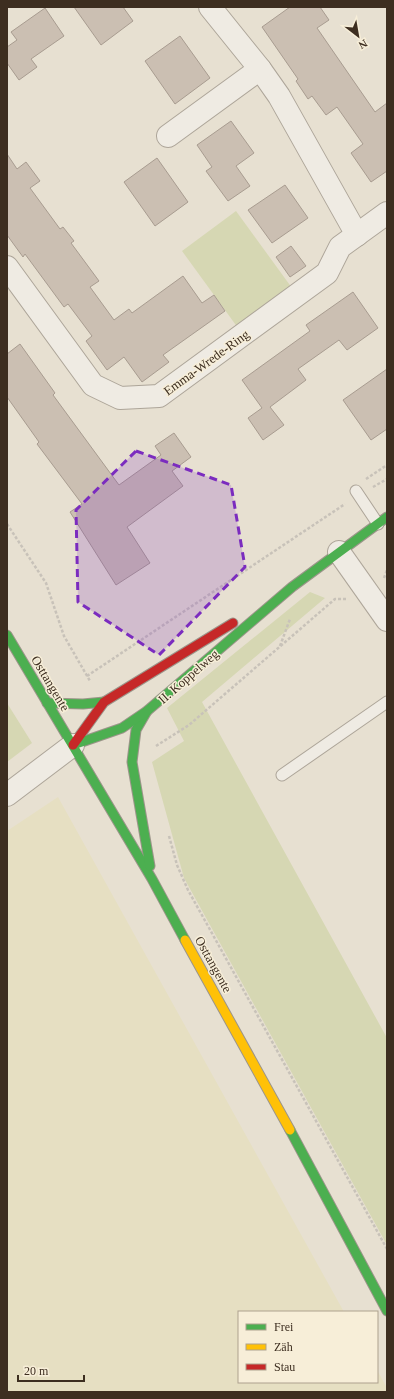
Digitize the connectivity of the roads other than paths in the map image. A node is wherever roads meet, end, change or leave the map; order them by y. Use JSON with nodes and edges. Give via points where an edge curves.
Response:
{"nodes":[{"id":1,"x":210,"y":7,"type":"edge"},
{"id":2,"x":260,"y":69,"type":"junction"},
{"id":3,"x":168,"y":136,"type":"dead end"},
{"id":4,"x":387,"y":213,"type":"edge"},
{"id":5,"x":357,"y":235,"type":"junction"},
{"id":6,"x":7,"y":268,"type":"edge"},
{"id":7,"x":357,"y":493,"type":"road end"},
{"id":8,"x":383,"y":521,"type":"edge"},
{"id":9,"x":339,"y":552,"type":"junction"},
{"id":10,"x":292,"y":587,"type":"junction"},
{"id":11,"x":387,"y":620,"type":"edge"},
{"id":12,"x":7,"y":635,"type":"edge"},
{"id":13,"x":104,"y":702,"type":"junction"},
{"id":14,"x":387,"y":702,"type":"edge"},
{"id":15,"x":47,"y":703,"type":"junction"},
{"id":16,"x":147,"y":711,"type":"junction"},
{"id":17,"x":73,"y":746,"type":"junction"},
{"id":18,"x":282,"y":775,"type":"dead end"},
{"id":19,"x":7,"y":795,"type":"edge"},
{"id":20,"x":152,"y":879,"type":"junction"},
{"id":21,"x":387,"y":1311,"type":"edge"}],
"edges":[{"from":1,"to":2,"type":"street"},
{"from":2,"to":3,"type":"street"},
{"from":2,"to":5,"type":"street","via":[[279,96]]},
{"from":4,"to":5,"type":"street","name":"Emma-Wrede-Ring"},
{"from":5,"to":6,"type":"street","name":"Emma-Wrede-Ring","via":[[340,247],[327,273],[159,396],[120,398],[93,385]]},
{"from":7,"to":8,"type":"lane"},
{"from":8,"to":9,"type":"street","name":"II. Koppelweg"},
{"from":9,"to":10,"type":"street","name":"II. Koppelweg"},
{"from":9,"to":11,"type":"street"},
{"from":10,"to":13,"type":"street","name":"II. Koppelweg"},
{"from":10,"to":16,"type":"street","name":"II. Koppelweg"},
{"from":12,"to":15,"type":"street","name":"Osttangente"},
{"from":13,"to":15,"type":"street","name":"II. Koppelweg"},
{"from":13,"to":17,"type":"street","name":"II. Koppelweg"},
{"from":14,"to":18,"type":"lane"},
{"from":15,"to":17,"type":"street","name":"Osttangente"},
{"from":16,"to":17,"type":"street","name":"II. Koppelweg","via":[[122,728]]},
{"from":16,"to":20,"type":"street","via":[[136,730],[132,762]]},
{"from":17,"to":19,"type":"street","name":"II. Koppelweg"},
{"from":17,"to":20,"type":"street","name":"Osttangente"},
{"from":20,"to":21,"type":"street","name":"Osttangente"}]}
